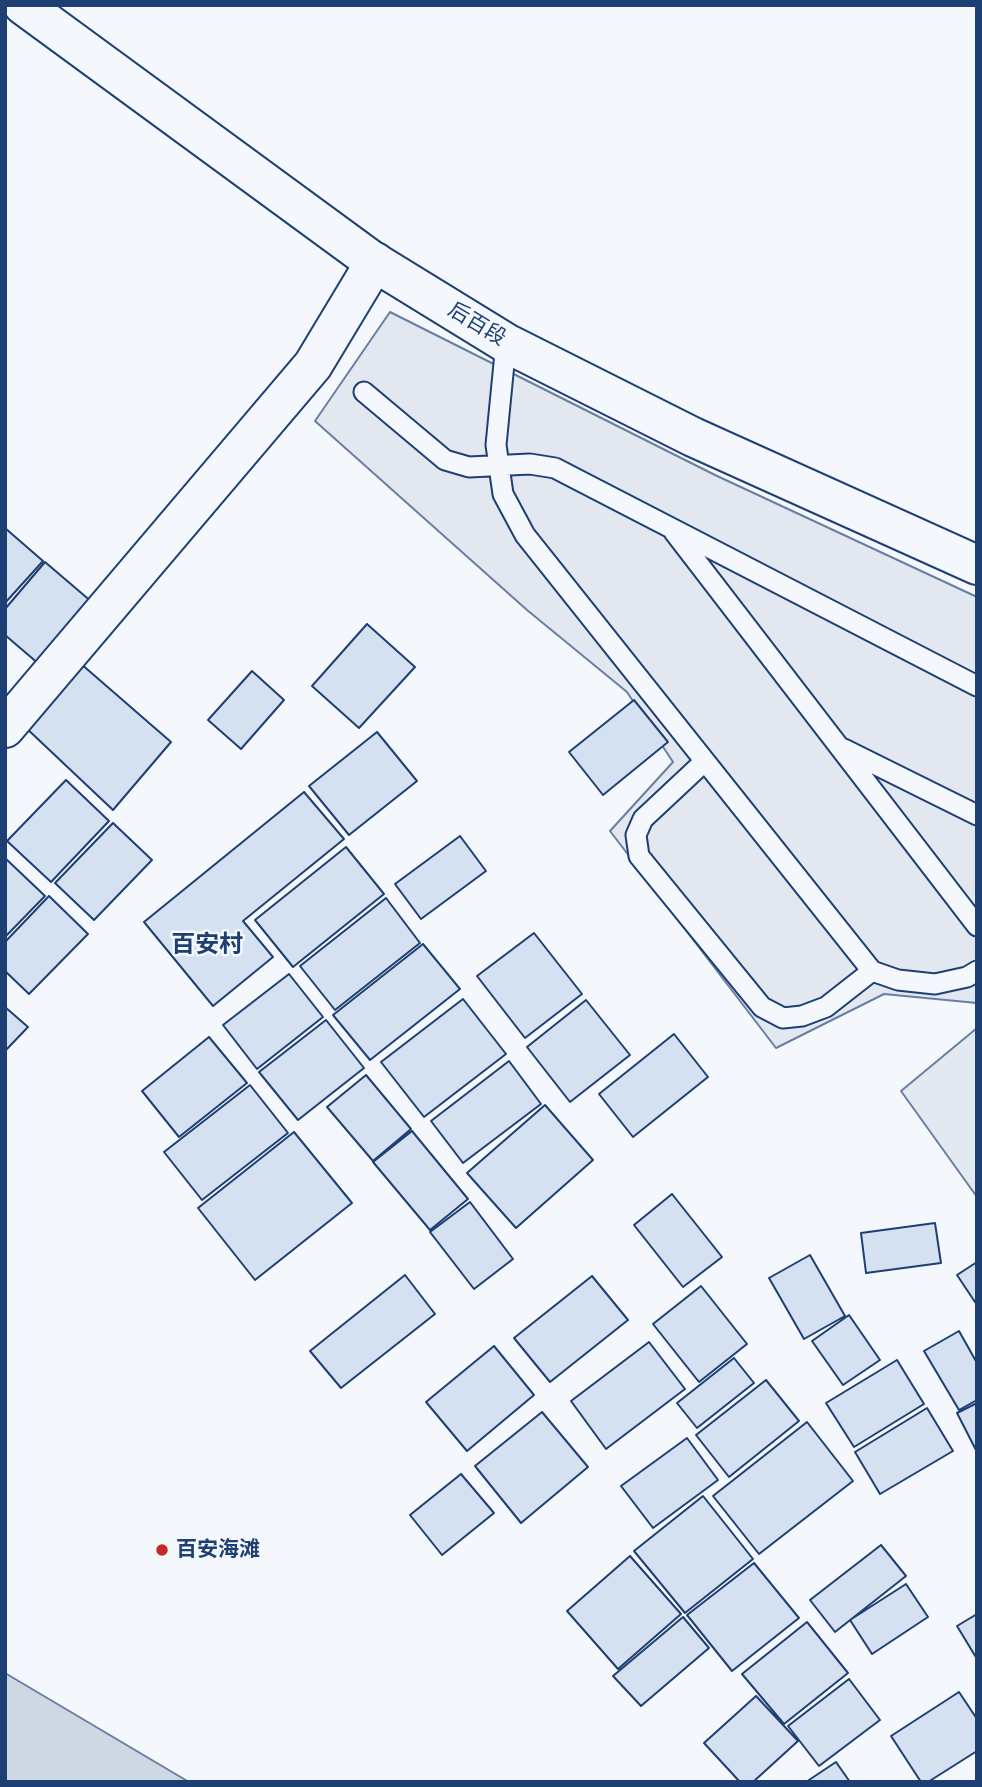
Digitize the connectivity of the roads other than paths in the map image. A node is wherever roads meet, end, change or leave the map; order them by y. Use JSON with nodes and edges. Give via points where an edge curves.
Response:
{"nodes":[{"id":1,"x":23,"y":5,"type":"edge"},
{"id":2,"x":375,"y":262,"type":"junction"},
{"id":3,"x":506,"y":343,"type":"junction"},
{"id":4,"x":364,"y":392,"type":"dead end"},
{"id":5,"x":499,"y":467,"type":"junction"},
{"id":6,"x":669,"y":525,"type":"junction"},
{"id":7,"x":977,"y":565,"type":"edge"},
{"id":8,"x":977,"y":686,"type":"edge"},
{"id":9,"x":5,"y":728,"type":"edge"},
{"id":10,"x":840,"y":747,"type":"junction"},
{"id":11,"x":705,"y":761,"type":"junction"},
{"id":12,"x":977,"y":815,"type":"edge"},
{"id":13,"x":977,"y":926,"type":"edge"},
{"id":14,"x":872,"y":971,"type":"junction"},
{"id":15,"x":977,"y":971,"type":"edge"}],
"edges":[{"from":1,"to":2,"type":"street","name":"后百段"},
{"from":2,"to":3,"type":"street","name":"后百段"},
{"from":2,"to":9,"type":"street","via":[[313,365]]},
{"from":3,"to":5,"type":"lane","via":[[496,445]]},
{"from":3,"to":7,"type":"street","name":"后百段","via":[[693,437]]},
{"from":4,"to":5,"type":"lane","via":[[445,460],[469,467]]},
{"from":5,"to":6,"type":"lane","via":[[530,464],[555,468]]},
{"from":5,"to":11,"type":"lane","via":[[503,494],[525,535]]},
{"from":6,"to":8,"type":"lane"},
{"from":6,"to":10,"type":"lane"},
{"from":10,"to":12,"type":"lane"},
{"from":10,"to":13,"type":"lane"},
{"from":11,"to":14,"type":"lane"},
{"from":11,"to":14,"type":"lane","via":[[643,819],[636,835],[639,856],[762,1007],[783,1018],[826,1007]]},
{"from":14,"to":15,"type":"lane","via":[[898,980],[935,984]]}]}
